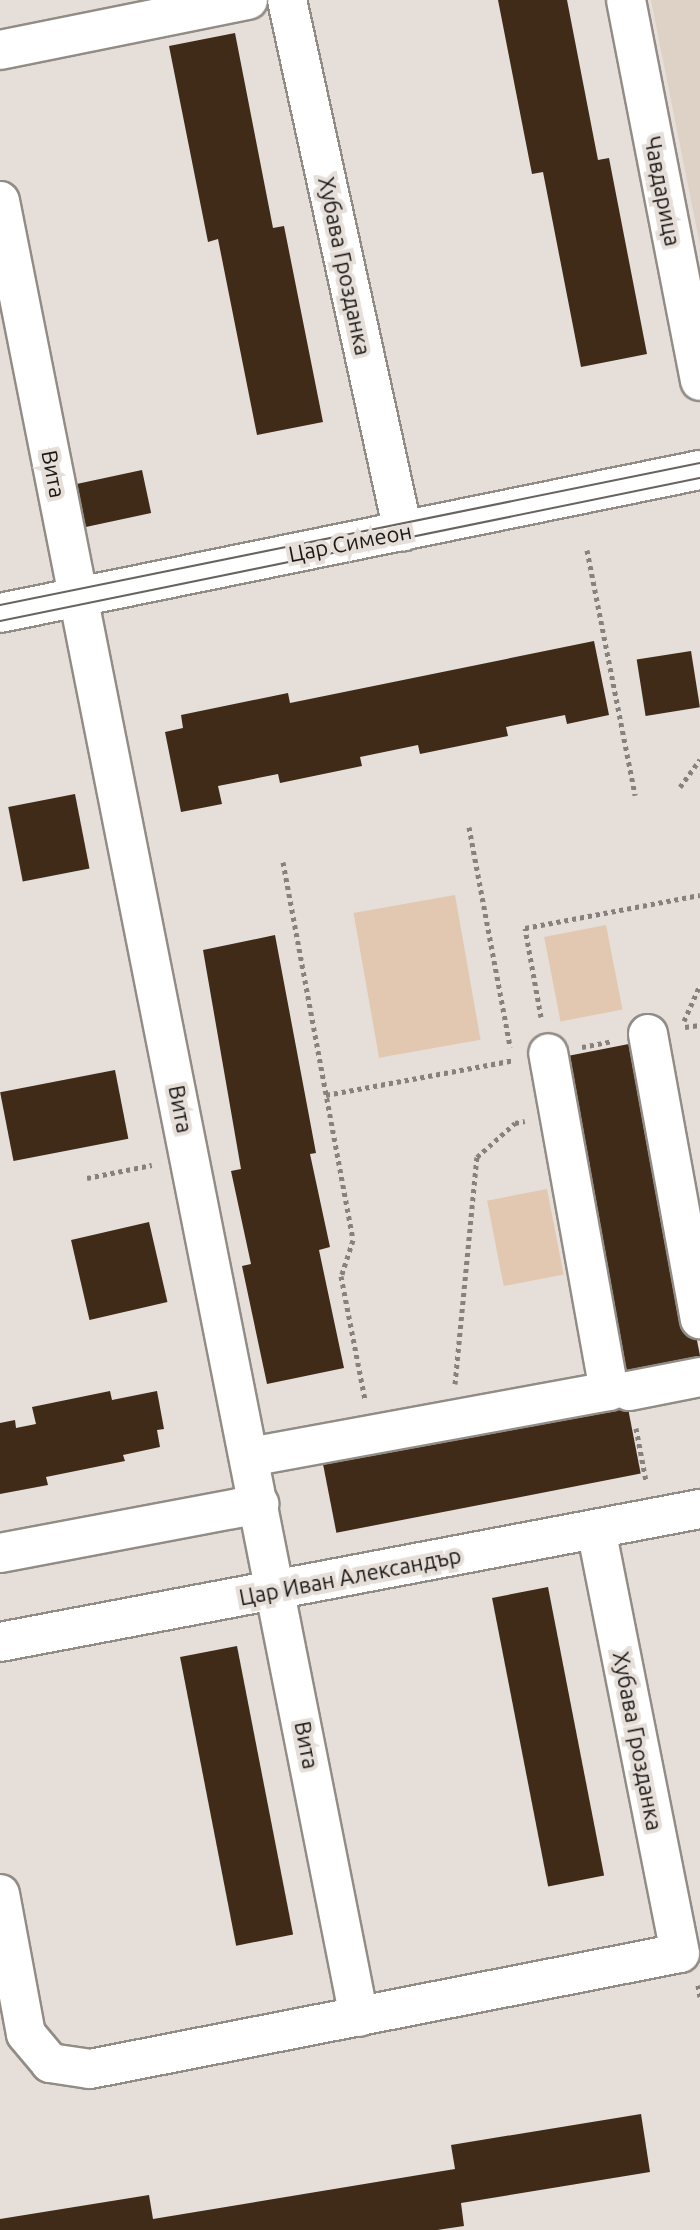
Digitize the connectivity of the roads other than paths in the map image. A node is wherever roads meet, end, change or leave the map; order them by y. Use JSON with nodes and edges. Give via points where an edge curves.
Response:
{"nodes":[{"id":1,"x":248,"y":0,"type":"edge"},
{"id":2,"x":287,"y":0,"type":"edge"},
{"id":3,"x":626,"y":0,"type":"edge"},
{"id":4,"x":0,"y":50,"type":"edge"},
{"id":5,"x":0,"y":201,"type":"edge"},
{"id":6,"x":700,"y":381,"type":"edge"},
{"id":7,"x":700,"y":470,"type":"edge"},
{"id":8,"x":403,"y":531,"type":"junction"},
{"id":9,"x":79,"y":596,"type":"junction"},
{"id":10,"x":0,"y":613,"type":"edge"},
{"id":11,"x":664,"y":1031,"type":"road end"},
{"id":12,"x":530,"y":1057,"type":"road end"},
{"id":13,"x":700,"y":1319,"type":"edge"},
{"id":14,"x":700,"y":1377,"type":"edge"},
{"id":15,"x":629,"y":1391,"type":"road end"},
{"id":16,"x":250,"y":1457,"type":"junction"},
{"id":17,"x":259,"y":1504,"type":"junction"},
{"id":18,"x":700,"y":1509,"type":"edge"},
{"id":19,"x":596,"y":1529,"type":"junction"},
{"id":20,"x":0,"y":1553,"type":"edge"},
{"id":21,"x":277,"y":1589,"type":"junction"},
{"id":22,"x":0,"y":1642,"type":"edge"},
{"id":23,"x":0,"y":1894,"type":"edge"},
{"id":24,"x":359,"y":2017,"type":"junction"}],
"edges":[{"from":1,"to":4,"type":"street"},
{"from":2,"to":8,"type":"street","name":"Хубава Грозданка"},
{"from":3,"to":6,"type":"street","name":"Чавдарица"},
{"from":5,"to":9,"type":"street","name":"Вита"},
{"from":7,"to":8,"type":"street","name":"Цар Симеон"},
{"from":8,"to":9,"type":"street","name":"Цар Симеон"},
{"from":9,"to":10,"type":"street","name":"Цар Симеон"},
{"from":9,"to":16,"type":"street","name":"Вита"},
{"from":11,"to":13,"type":"street"},
{"from":12,"to":16,"type":"street","via":[[560,1115],[609,1391]]},
{"from":14,"to":15,"type":"street"},
{"from":16,"to":17,"type":"street","name":"Вита"},
{"from":17,"to":20,"type":"street"},
{"from":17,"to":21,"type":"street","name":"Вита"},
{"from":18,"to":19,"type":"street","name":"Цар Иван Александър"},
{"from":19,"to":21,"type":"street","name":"Цар Иван Александър"},
{"from":19,"to":24,"type":"street","name":"Хубава Грозданка","via":[[680,1953]]},
{"from":21,"to":22,"type":"street","name":"Цар Иван Александър"},
{"from":21,"to":24,"type":"street","name":"Вита"},
{"from":23,"to":24,"type":"street","via":[[26,2034],[50,2063],[90,2069]]}]}
